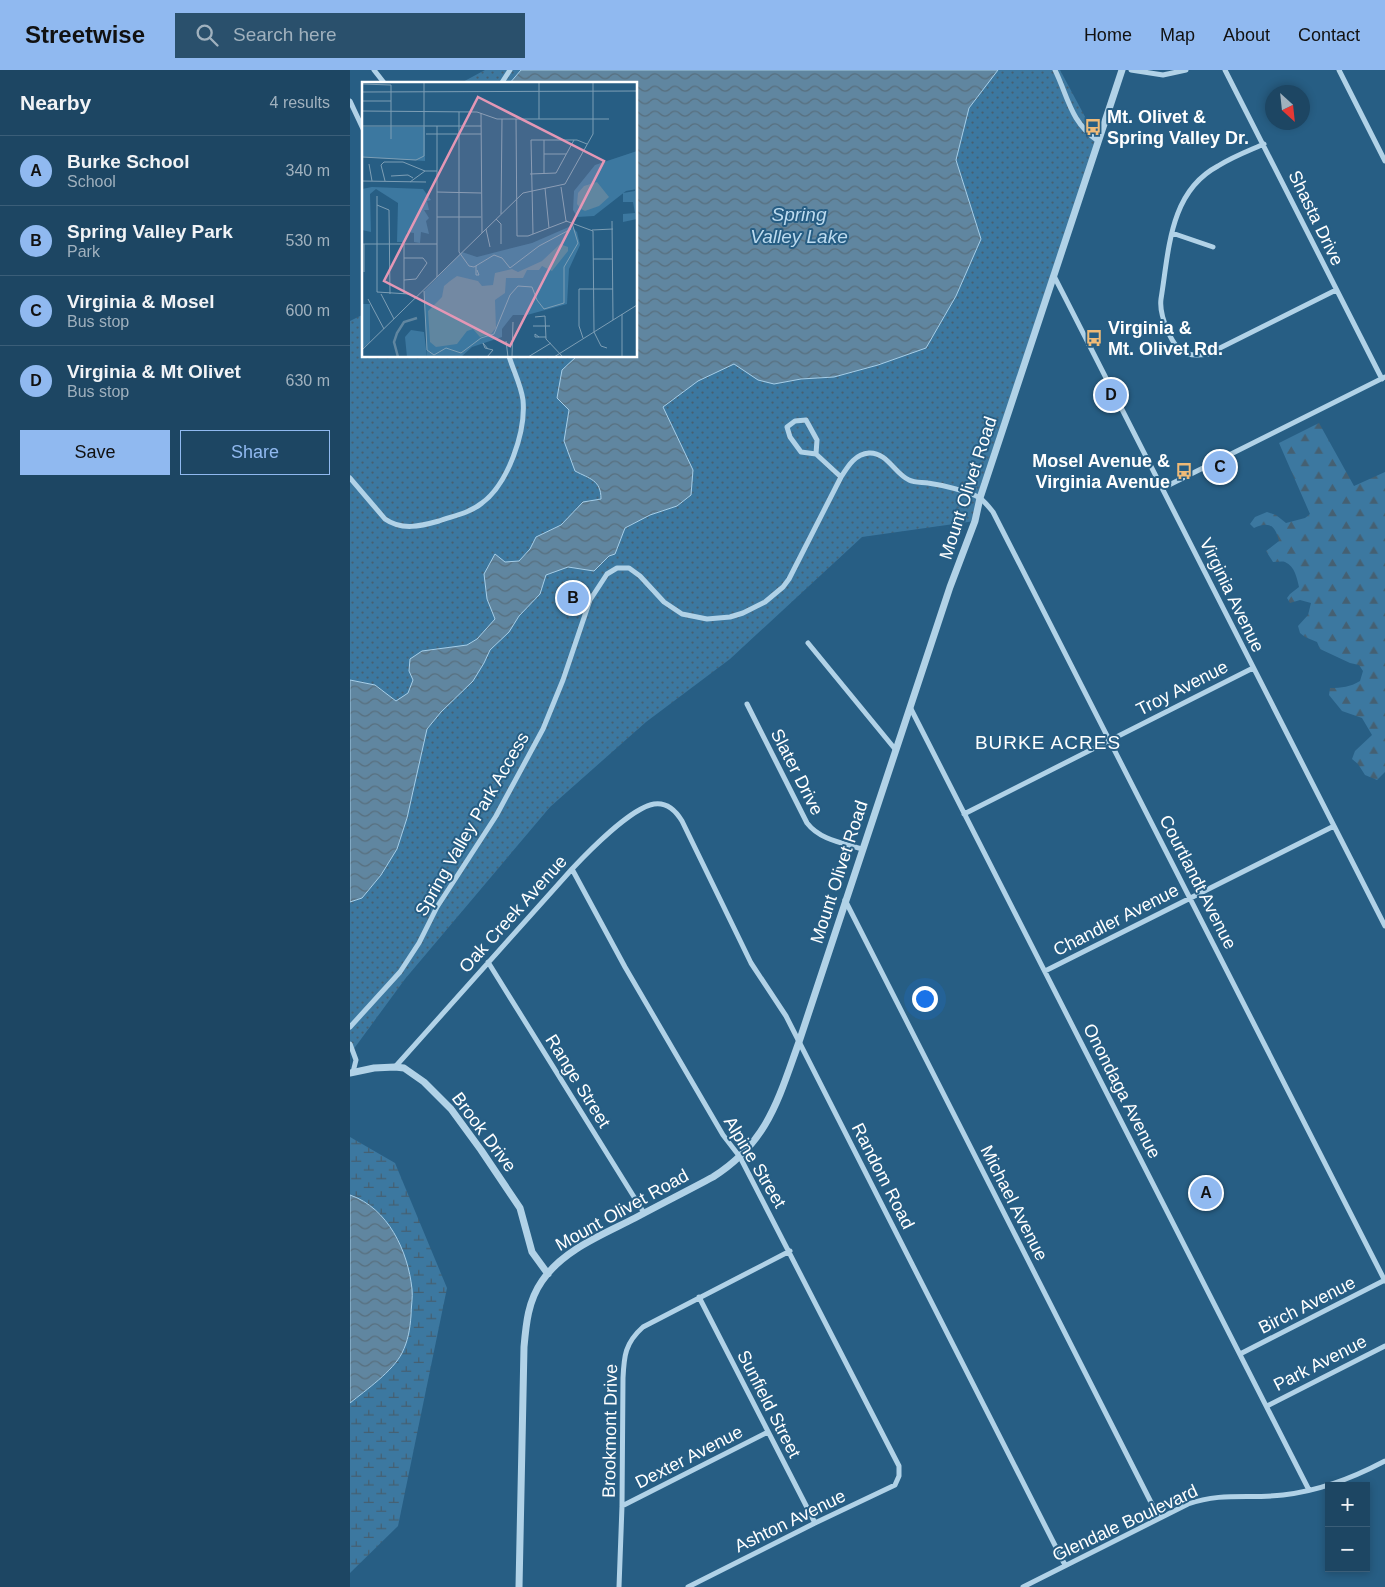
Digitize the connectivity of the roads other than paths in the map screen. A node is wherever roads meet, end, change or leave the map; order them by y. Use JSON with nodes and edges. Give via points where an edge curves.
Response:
{"nodes":[{"id":1,"x":374,"y":70,"type":"edge"},
{"id":2,"x":510,"y":70,"type":"edge"},
{"id":3,"x":1055,"y":70,"type":"edge"},
{"id":4,"x":1122,"y":70,"type":"edge"},
{"id":5,"x":1131,"y":70,"type":"edge"},
{"id":6,"x":1186,"y":70,"type":"edge"},
{"id":7,"x":1225,"y":70,"type":"edge"},
{"id":8,"x":1339,"y":70,"type":"edge"},
{"id":9,"x":383,"y":82,"type":"edge"},
{"id":10,"x":502,"y":82,"type":"edge"},
{"id":11,"x":351,"y":106,"type":"edge"},
{"id":12,"x":362,"y":127,"type":"edge"},
{"id":13,"x":1098,"y":141,"type":"junction"},
{"id":14,"x":1264,"y":144,"type":"junction"},
{"id":15,"x":1385,"y":160,"type":"edge"},
{"id":16,"x":1172,"y":233,"type":"junction"},
{"id":17,"x":1213,"y":247,"type":"dead end"},
{"id":18,"x":1054,"y":276,"type":"junction"},
{"id":19,"x":1336,"y":290,"type":"junction"},
{"id":20,"x":510,"y":358,"type":"edge"},
{"id":21,"x":1383,"y":378,"type":"edge"},
{"id":22,"x":816,"y":454,"type":"junction"},
{"id":23,"x":841,"y":477,"type":"junction"},
{"id":24,"x":350,"y":478,"type":"edge"},
{"id":25,"x":1163,"y":488,"type":"junction"},
{"id":26,"x":980,"y":498,"type":"junction"},
{"id":27,"x":808,"y":642,"type":"dead end"},
{"id":28,"x":1253,"y":668,"type":"junction"},
{"id":29,"x":747,"y":704,"type":"dead end"},
{"id":30,"x":909,"y":706,"type":"junction"},
{"id":31,"x":1110,"y":740,"type":"junction"},
{"id":32,"x":895,"y":749,"type":"junction"},
{"id":33,"x":668,"y":806,"type":"joint"},
{"id":34,"x":964,"y":814,"type":"junction"},
{"id":35,"x":1334,"y":826,"type":"junction"},
{"id":36,"x":862,"y":849,"type":"junction"},
{"id":37,"x":572,"y":869,"type":"junction"},
{"id":38,"x":1191,"y":898,"type":"junction"},
{"id":39,"x":845,"y":900,"type":"junction"},
{"id":40,"x":1385,"y":926,"type":"edge"},
{"id":41,"x":488,"y":962,"type":"junction"},
{"id":42,"x":1045,"y":971,"type":"junction"},
{"id":43,"x":350,"y":1027,"type":"edge"},
{"id":44,"x":799,"y":1042,"type":"junction"},
{"id":45,"x":350,"y":1044,"type":"edge"},
{"id":46,"x":395,"y":1067,"type":"junction"},
{"id":47,"x":352,"y":1072,"type":"edge"},
{"id":48,"x":740,"y":1157,"type":"junction"},
{"id":49,"x":644,"y":1213,"type":"junction"},
{"id":50,"x":790,"y":1251,"type":"junction"},
{"id":51,"x":548,"y":1274,"type":"junction"},
{"id":52,"x":1385,"y":1280,"type":"edge"},
{"id":53,"x":700,"y":1297,"type":"junction"},
{"id":54,"x":1385,"y":1346,"type":"edge"},
{"id":55,"x":1240,"y":1354,"type":"junction"},
{"id":56,"x":1267,"y":1406,"type":"junction"},
{"id":57,"x":768,"y":1432,"type":"junction"},
{"id":58,"x":1385,"y":1461,"type":"edge"},
{"id":59,"x":899,"y":1476,"type":"joint"},
{"id":60,"x":1309,"y":1490,"type":"junction"},
{"id":61,"x":622,"y":1506,"type":"junction"},
{"id":62,"x":1159,"y":1518,"type":"junction"},
{"id":63,"x":815,"y":1523,"type":"junction"},
{"id":64,"x":1065,"y":1565,"type":"junction"},
{"id":65,"x":518,"y":1587,"type":"edge"},
{"id":66,"x":619,"y":1587,"type":"edge"},
{"id":67,"x":688,"y":1587,"type":"edge"},
{"id":68,"x":1023,"y":1587,"type":"edge"}],
"edges":[{"from":1,"to":9,"type":"street"},
{"from":2,"to":10,"type":"street"},
{"from":3,"to":13,"type":"street","via":[[1077,121]]},
{"from":4,"to":13,"type":"street","name":"Mount Olivet Road"},
{"from":5,"to":6,"type":"street","via":[[1162,75]]},
{"from":7,"to":14,"type":"street","name":"Shasta Drive"},
{"from":8,"to":15,"type":"street"},
{"from":11,"to":12,"type":"street"},
{"from":13,"to":18,"type":"street","name":"Mount Olivet Road"},
{"from":14,"to":16,"type":"street","via":[[1217,166],[1193,185],[1179,208]]},
{"from":14,"to":19,"type":"street","name":"Shasta Drive"},
{"from":16,"to":17,"type":"street"},
{"from":16,"to":19,"type":"street","via":[[1160,305],[1169,334],[1176,346],[1188,354],[1208,354],[1220,349]]},
{"from":18,"to":25,"type":"street","name":"Virginia Avenue"},
{"from":18,"to":26,"type":"street","name":"Mount Olivet Road"},
{"from":19,"to":21,"type":"street","name":"Shasta Drive"},
{"from":20,"to":24,"type":"street","via":[[522,393],[523,420],[511,461],[484,502],[469,511],[431,523],[400,526],[385,518]]},
{"from":21,"to":25,"type":"street"},
{"from":22,"to":22,"type":"street","via":[[817,440],[806,420],[795,421],[787,427],[790,438],[802,452]]},
{"from":22,"to":23,"type":"street"},
{"from":23,"to":26,"type":"street","name":"Spring Valley Park Access","via":[[855,458],[874,453],[912,482],[937,484]]},
{"from":23,"to":43,"type":"street","name":"Spring Valley Park Access","via":[[789,579],[775,595],[748,611],[718,619],[682,614],[671,608],[629,568],[617,568],[607,574],[590,600],[543,729],[496,816],[436,907],[419,943],[400,972]]},
{"from":25,"to":28,"type":"street","name":"Virginia Avenue"},
{"from":26,"to":30,"type":"street","name":"Mount Olivet Road"},
{"from":26,"to":31,"type":"street","name":"Courtlandt Avenue","via":[[993,512]]},
{"from":27,"to":32,"type":"street"},
{"from":28,"to":31,"type":"street","name":"Troy Avenue"},
{"from":28,"to":35,"type":"street","name":"Virginia Avenue"},
{"from":29,"to":36,"type":"street","name":"Slater Drive","via":[[807,823],[825,838]]},
{"from":30,"to":32,"type":"street","name":"Mount Olivet Road"},
{"from":30,"to":34,"type":"street","name":"Onondaga Avenue"},
{"from":31,"to":34,"type":"street","name":"Troy Avenue"},
{"from":31,"to":38,"type":"street","name":"Courtlandt Avenue"},
{"from":32,"to":36,"type":"street","name":"Mount Olivet Road"},
{"from":33,"to":37,"type":"street","name":"Oak Creek Avenue","via":[[654,804],[631,816]]},
{"from":33,"to":44,"type":"street","name":"Random Road","via":[[682,821],[751,963],[782,1009]]},
{"from":34,"to":42,"type":"street","name":"Onondaga Avenue"},
{"from":35,"to":38,"type":"street","name":"Chandler Avenue"},
{"from":35,"to":40,"type":"street","name":"Virginia Avenue"},
{"from":36,"to":39,"type":"street","name":"Mount Olivet Road"},
{"from":37,"to":41,"type":"street","name":"Oak Creek Avenue"},
{"from":37,"to":48,"type":"street","name":"Alpine Street","via":[[630,975]]},
{"from":38,"to":42,"type":"street","name":"Chandler Avenue"},
{"from":38,"to":52,"type":"street","name":"Courtlandt Avenue"},
{"from":39,"to":44,"type":"street","name":"Mount Olivet Road"},
{"from":39,"to":62,"type":"street","name":"Michael Avenue"},
{"from":41,"to":46,"type":"street","name":"Oak Creek Avenue"},
{"from":41,"to":49,"type":"street","name":"Range Street"},
{"from":42,"to":55,"type":"street","name":"Onondaga Avenue"},
{"from":44,"to":48,"type":"street","name":"Mount Olivet Road","via":[[771,1116]]},
{"from":44,"to":64,"type":"street","name":"Random Road"},
{"from":45,"to":47,"type":"street","via":[[356,1060]]},
{"from":46,"to":47,"type":"street","name":"Brook Drive"},
{"from":46,"to":51,"type":"street","name":"Brook Drive","via":[[410,1072],[451,1109],[520,1208],[532,1252]]},
{"from":48,"to":49,"type":"street","name":"Mount Olivet Road","via":[[713,1177]]},
{"from":48,"to":50,"type":"street","name":"Alpine Street"},
{"from":49,"to":51,"type":"street","name":"Mount Olivet Road","via":[[580,1247]]},
{"from":50,"to":53,"type":"street","name":"Brookmont Drive"},
{"from":50,"to":59,"type":"street","name":"Alpine Street","via":[[899,1466]]},
{"from":51,"to":65,"type":"street","name":"Mount Olivet Road","via":[[534,1295],[526,1324]]},
{"from":52,"to":55,"type":"street","name":"Birch Avenue"},
{"from":53,"to":57,"type":"street","name":"Sunfield Street"},
{"from":53,"to":61,"type":"street","name":"Brookmont Drive","via":[[643,1327],[626,1350]]},
{"from":54,"to":56,"type":"street","name":"Park Avenue"},
{"from":55,"to":56,"type":"street","name":"Onondaga Avenue"},
{"from":56,"to":60,"type":"street","name":"Onondaga Avenue"},
{"from":57,"to":61,"type":"street","name":"Dexter Avenue"},
{"from":57,"to":63,"type":"street","name":"Sunfield Street"},
{"from":58,"to":60,"type":"street","name":"Glendale Boulevard","via":[[1345,1480]]},
{"from":59,"to":63,"type":"street","name":"Ashton Avenue","via":[[895,1486]]},
{"from":60,"to":62,"type":"street","name":"Glendale Boulevard","via":[[1280,1495],[1208,1498]]},
{"from":61,"to":66,"type":"street","name":"Brookmont Drive"},
{"from":62,"to":64,"type":"street","name":"Glendale Boulevard"},
{"from":63,"to":67,"type":"street","name":"Ashton Avenue"},
{"from":64,"to":68,"type":"street","name":"Glendale Boulevard"}]}
